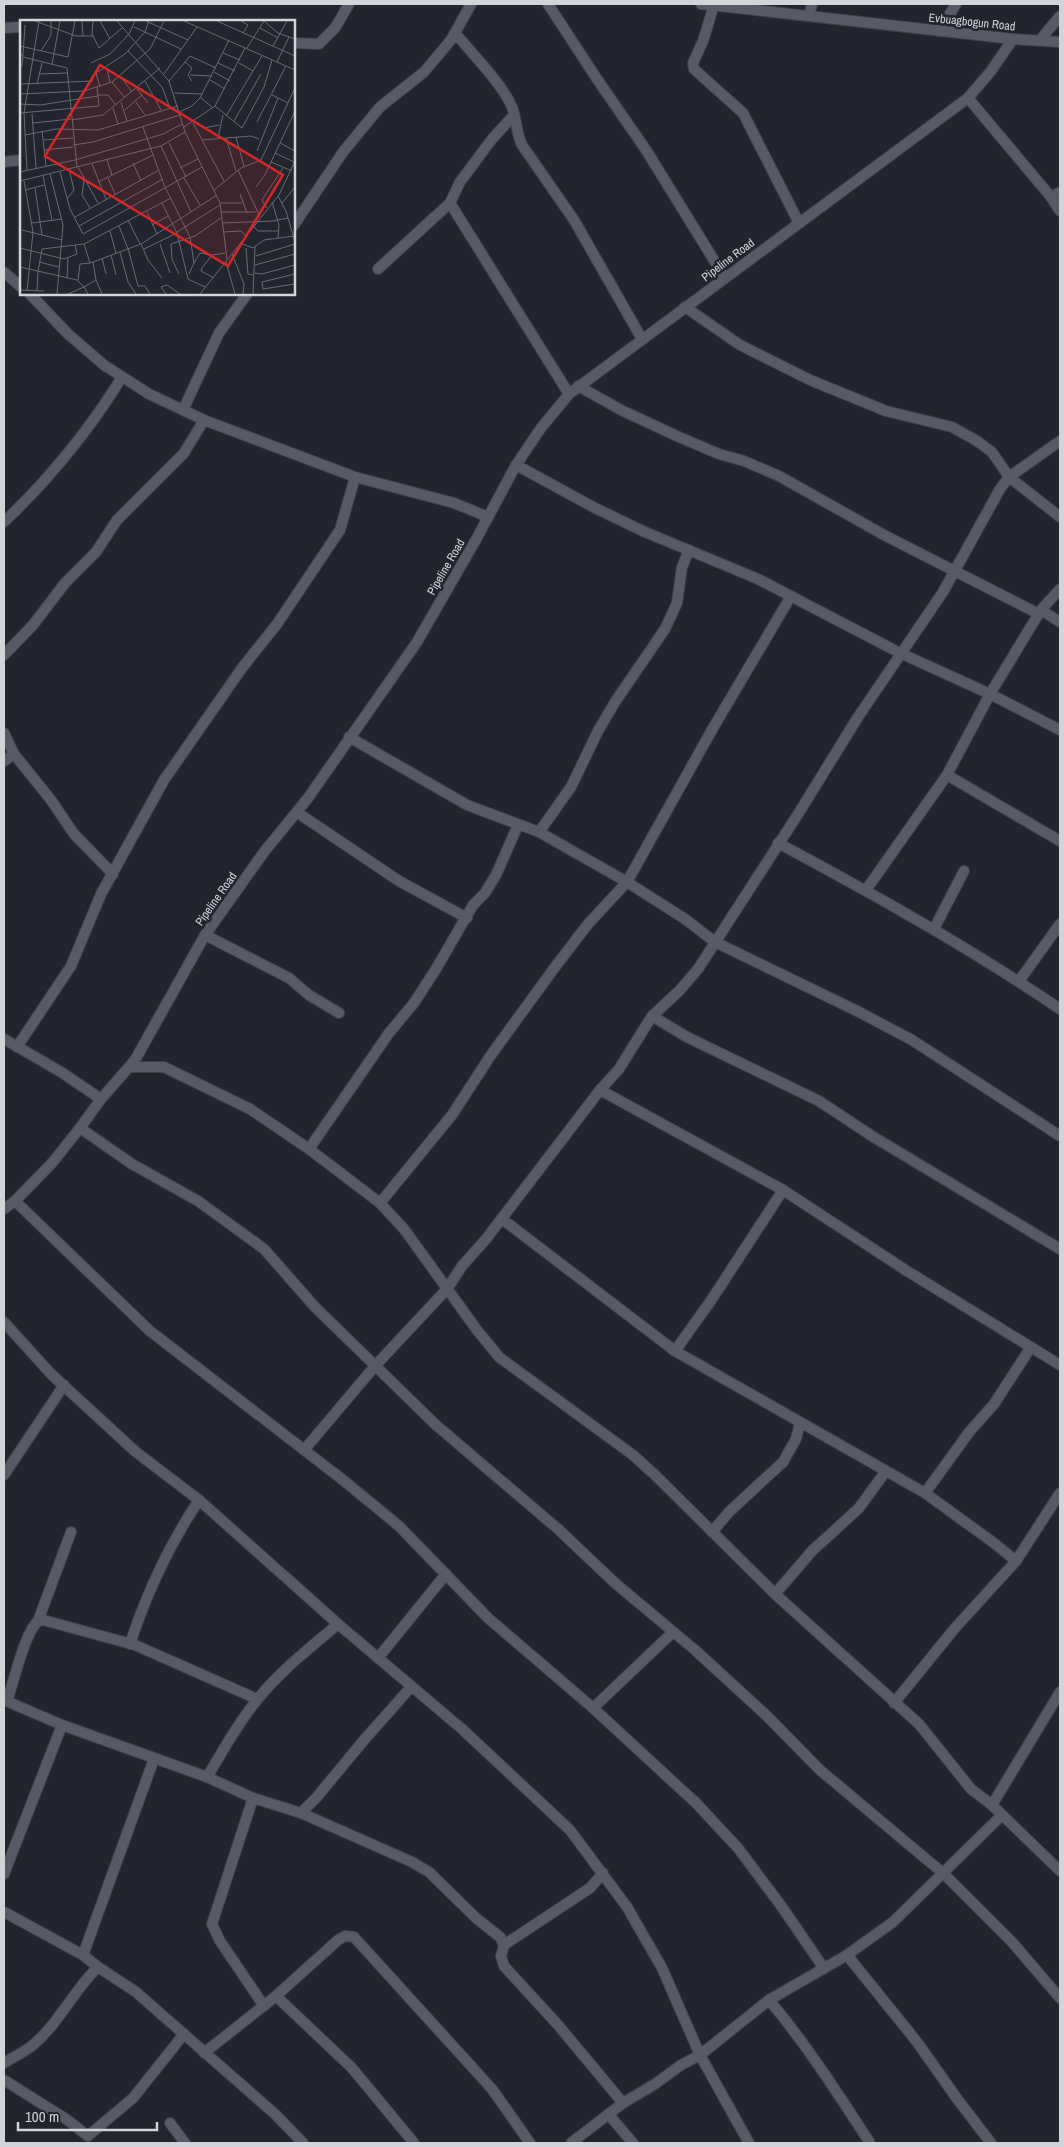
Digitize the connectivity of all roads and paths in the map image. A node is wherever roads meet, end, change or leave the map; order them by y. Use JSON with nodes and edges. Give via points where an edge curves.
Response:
{"nodes":[{"id":1,"x":349,"y":4,"type":"edge"},
{"id":2,"x":471,"y":4,"type":"edge"},
{"id":3,"x":548,"y":4,"type":"edge"},
{"id":4,"x":702,"y":4,"type":"edge"},
{"id":5,"x":812,"y":4,"type":"edge"},
{"id":6,"x":956,"y":4,"type":"edge"},
{"id":7,"x":714,"y":5,"type":"junction"},
{"id":8,"x":809,"y":16,"type":"junction"},
{"id":9,"x":1060,"y":16,"type":"edge"},
{"id":10,"x":20,"y":27,"type":"edge"},
{"id":11,"x":4,"y":28,"type":"edge"},
{"id":12,"x":939,"y":31,"type":"junction"},
{"id":13,"x":455,"y":33,"type":"junction"},
{"id":14,"x":1013,"y":39,"type":"junction"},
{"id":15,"x":1040,"y":40,"type":"junction"},
{"id":16,"x":1060,"y":42,"type":"edge"},
{"id":17,"x":295,"y":43,"type":"edge"},
{"id":18,"x":968,"y":98,"type":"junction"},
{"id":19,"x":514,"y":114,"type":"junction"},
{"id":20,"x":499,"y":132,"type":"junction"},
{"id":21,"x":518,"y":137,"type":"junction"},
{"id":22,"x":20,"y":160,"type":"edge"},
{"id":23,"x":4,"y":162,"type":"edge"},
{"id":24,"x":1056,"y":194,"type":"edge"},
{"id":25,"x":450,"y":203,"type":"junction"},
{"id":26,"x":1060,"y":211,"type":"edge"},
{"id":27,"x":799,"y":223,"type":"junction"},
{"id":28,"x":295,"y":224,"type":"edge"},
{"id":29,"x":378,"y":269,"type":"dead end"},
{"id":30,"x":4,"y":272,"type":"edge"},
{"id":31,"x":725,"y":278,"type":"junction"},
{"id":32,"x":20,"y":286,"type":"edge"},
{"id":33,"x":31,"y":295,"type":"edge"},
{"id":34,"x":246,"y":295,"type":"edge"},
{"id":35,"x":685,"y":307,"type":"junction"},
{"id":36,"x":642,"y":339,"type":"junction"},
{"id":37,"x":122,"y":377,"type":"junction"},
{"id":38,"x":578,"y":386,"type":"junction"},
{"id":39,"x":569,"y":394,"type":"junction"},
{"id":40,"x":183,"y":410,"type":"junction"},
{"id":41,"x":204,"y":420,"type":"junction"},
{"id":42,"x":1060,"y":440,"type":"edge"},
{"id":43,"x":516,"y":465,"type":"junction"},
{"id":44,"x":355,"y":477,"type":"junction"},
{"id":45,"x":1009,"y":477,"type":"junction"},
{"id":46,"x":1060,"y":517,"type":"edge"},
{"id":47,"x":488,"y":518,"type":"junction"},
{"id":48,"x":4,"y":522,"type":"edge"},
{"id":49,"x":689,"y":550,"type":"junction"},
{"id":50,"x":954,"y":572,"type":"junction"},
{"id":51,"x":1060,"y":589,"type":"edge"},
{"id":52,"x":791,"y":596,"type":"junction"},
{"id":53,"x":1040,"y":612,"type":"junction"},
{"id":54,"x":1060,"y":622,"type":"edge"},
{"id":55,"x":900,"y":653,"type":"junction"},
{"id":56,"x":4,"y":655,"type":"edge"},
{"id":57,"x":990,"y":694,"type":"junction"},
{"id":58,"x":1060,"y":730,"type":"edge"},
{"id":59,"x":4,"y":733,"type":"edge"},
{"id":60,"x":349,"y":737,"type":"junction"},
{"id":61,"x":14,"y":754,"type":"junction"},
{"id":62,"x":4,"y":761,"type":"edge"},
{"id":63,"x":947,"y":775,"type":"junction"},
{"id":64,"x":298,"y":812,"type":"junction"},
{"id":65,"x":518,"y":825,"type":"junction"},
{"id":66,"x":539,"y":832,"type":"junction"},
{"id":67,"x":1060,"y":841,"type":"edge"},
{"id":68,"x":778,"y":843,"type":"junction"},
{"id":69,"x":964,"y":871,"type":"dead end"},
{"id":70,"x":113,"y":874,"type":"junction"},
{"id":71,"x":628,"y":882,"type":"junction"},
{"id":72,"x":866,"y":890,"type":"junction"},
{"id":73,"x":466,"y":918,"type":"junction"},
{"id":74,"x":1060,"y":924,"type":"edge"},
{"id":75,"x":934,"y":929,"type":"junction"},
{"id":76,"x":205,"y":935,"type":"junction"},
{"id":77,"x":715,"y":942,"type":"junction"},
{"id":78,"x":1019,"y":981,"type":"junction"},
{"id":79,"x":1060,"y":1009,"type":"edge"},
{"id":80,"x":339,"y":1012,"type":"dead end"},
{"id":81,"x":652,"y":1016,"type":"junction"},
{"id":82,"x":4,"y":1039,"type":"edge"},
{"id":83,"x":17,"y":1046,"type":"junction"},
{"id":84,"x":131,"y":1067,"type":"junction"},
{"id":85,"x":600,"y":1090,"type":"junction"},
{"id":86,"x":100,"y":1099,"type":"junction"},
{"id":87,"x":80,"y":1128,"type":"junction"},
{"id":88,"x":1060,"y":1136,"type":"edge"},
{"id":89,"x":309,"y":1149,"type":"junction"},
{"id":90,"x":783,"y":1190,"type":"junction"},
{"id":91,"x":15,"y":1201,"type":"junction"},
{"id":92,"x":380,"y":1203,"type":"junction"},
{"id":93,"x":4,"y":1209,"type":"edge"},
{"id":94,"x":502,"y":1219,"type":"junction"},
{"id":95,"x":1060,"y":1249,"type":"edge"},
{"id":96,"x":448,"y":1289,"type":"junction"},
{"id":97,"x":4,"y":1322,"type":"edge"},
{"id":98,"x":1031,"y":1347,"type":"junction"},
{"id":99,"x":675,"y":1351,"type":"junction"},
{"id":100,"x":1060,"y":1364,"type":"edge"},
{"id":101,"x":375,"y":1366,"type":"junction"},
{"id":102,"x":64,"y":1385,"type":"junction"},
{"id":103,"x":800,"y":1423,"type":"junction"},
{"id":104,"x":304,"y":1450,"type":"junction"},
{"id":105,"x":886,"y":1471,"type":"junction"},
{"id":106,"x":4,"y":1475,"type":"edge"},
{"id":107,"x":926,"y":1493,"type":"junction"},
{"id":108,"x":1060,"y":1493,"type":"edge"},
{"id":109,"x":199,"y":1500,"type":"junction"},
{"id":110,"x":71,"y":1532,"type":"dead end"},
{"id":111,"x":712,"y":1532,"type":"junction"},
{"id":112,"x":1016,"y":1561,"type":"junction"},
{"id":113,"x":446,"y":1574,"type":"junction"},
{"id":114,"x":775,"y":1594,"type":"junction"},
{"id":115,"x":38,"y":1622,"type":"junction"},
{"id":116,"x":338,"y":1624,"type":"junction"},
{"id":117,"x":673,"y":1632,"type":"junction"},
{"id":118,"x":130,"y":1644,"type":"junction"},
{"id":119,"x":378,"y":1658,"type":"junction"},
{"id":120,"x":411,"y":1687,"type":"junction"},
{"id":121,"x":1060,"y":1692,"type":"edge"},
{"id":122,"x":257,"y":1699,"type":"junction"},
{"id":123,"x":6,"y":1701,"type":"edge"},
{"id":124,"x":894,"y":1703,"type":"junction"},
{"id":125,"x":593,"y":1708,"type":"junction"},
{"id":126,"x":62,"y":1725,"type":"junction"},
{"id":127,"x":154,"y":1759,"type":"junction"},
{"id":128,"x":207,"y":1777,"type":"junction"},
{"id":129,"x":253,"y":1798,"type":"junction"},
{"id":130,"x":992,"y":1805,"type":"junction"},
{"id":131,"x":301,"y":1813,"type":"junction"},
{"id":132,"x":1001,"y":1816,"type":"junction"},
{"id":133,"x":1059,"y":1868,"type":"edge"},
{"id":134,"x":604,"y":1873,"type":"junction"},
{"id":135,"x":4,"y":1874,"type":"edge"},
{"id":136,"x":944,"y":1874,"type":"junction"},
{"id":137,"x":4,"y":1912,"type":"edge"},
{"id":138,"x":504,"y":1945,"type":"junction"},
{"id":139,"x":83,"y":1955,"type":"junction"},
{"id":140,"x":847,"y":1955,"type":"junction"},
{"id":141,"x":98,"y":1967,"type":"junction"},
{"id":142,"x":823,"y":1967,"type":"junction"},
{"id":143,"x":276,"y":1996,"type":"junction"},
{"id":144,"x":1060,"y":1998,"type":"edge"},
{"id":145,"x":769,"y":2000,"type":"junction"},
{"id":146,"x":264,"y":2006,"type":"junction"},
{"id":147,"x":184,"y":2034,"type":"junction"},
{"id":148,"x":204,"y":2053,"type":"junction"},
{"id":149,"x":700,"y":2055,"type":"junction"},
{"id":150,"x":4,"y":2063,"type":"edge"},
{"id":151,"x":4,"y":2080,"type":"edge"},
{"id":152,"x":623,"y":2103,"type":"junction"},
{"id":153,"x":609,"y":2115,"type":"junction"},
{"id":154,"x":170,"y":2123,"type":"dead end"},
{"id":155,"x":90,"y":2140,"type":"edge"},
{"id":156,"x":185,"y":2143,"type":"edge"},
{"id":157,"x":303,"y":2143,"type":"edge"},
{"id":158,"x":414,"y":2143,"type":"edge"},
{"id":159,"x":530,"y":2143,"type":"edge"},
{"id":160,"x":571,"y":2143,"type":"edge"},
{"id":161,"x":633,"y":2143,"type":"edge"},
{"id":162,"x":749,"y":2143,"type":"edge"},
{"id":163,"x":870,"y":2143,"type":"edge"},
{"id":164,"x":991,"y":2143,"type":"edge"}],
"edges":[{"from":1,"to":17,"type":"street","via":[[335,28],[319,44]]},
{"from":2,"to":13,"type":"street"},
{"from":3,"to":31,"type":"street","via":[[646,150]]},
{"from":4,"to":7,"type":"street","name":"Evbuagbogun Road"},
{"from":5,"to":8,"type":"street"},
{"from":6,"to":12,"type":"street"},
{"from":7,"to":8,"type":"street","name":"Evbuagbogun Road"},
{"from":7,"to":27,"type":"street","via":[[692,63],[694,69],[743,113]]},
{"from":8,"to":12,"type":"street","name":"Evbuagbogun Road"},
{"from":9,"to":15,"type":"street"},
{"from":10,"to":11,"type":"street"},
{"from":12,"to":14,"type":"street","name":"Evbuagbogun Road"},
{"from":13,"to":19,"type":"street","via":[[490,75]]},
{"from":13,"to":28,"type":"street","via":[[424,72],[380,107],[343,152]]},
{"from":14,"to":15,"type":"street","name":"Evbuagbogun Road"},
{"from":14,"to":18,"type":"street","name":"Pipeline Road"},
{"from":15,"to":16,"type":"street","name":"Evbuagbogun Road"},
{"from":18,"to":24,"type":"street"},
{"from":18,"to":27,"type":"street","name":"Pipeline Road"},
{"from":19,"to":20,"type":"street"},
{"from":19,"to":21,"type":"street"},
{"from":20,"to":21,"type":"street"},
{"from":20,"to":25,"type":"street","via":[[460,182]]},
{"from":21,"to":36,"type":"street","via":[[574,220]]},
{"from":22,"to":23,"type":"street"},
{"from":24,"to":26,"type":"street"},
{"from":25,"to":29,"type":"street"},
{"from":25,"to":39,"type":"street"},
{"from":27,"to":31,"type":"street","name":"Pipeline Road"},
{"from":30,"to":32,"type":"street"},
{"from":31,"to":35,"type":"street","name":"Pipeline Road"},
{"from":33,"to":37,"type":"street","via":[[68,334],[104,366]]},
{"from":34,"to":40,"type":"street","via":[[219,333]]},
{"from":35,"to":36,"type":"street","name":"Pipeline Road"},
{"from":35,"to":45,"type":"street","via":[[740,345],[810,380],[886,411],[952,427],[992,452]]},
{"from":36,"to":38,"type":"street","name":"Pipeline Road"},
{"from":37,"to":40,"type":"street"},
{"from":37,"to":48,"type":"street","via":[[101,412]]},
{"from":38,"to":39,"type":"street","name":"Pipeline Road"},
{"from":38,"to":50,"type":"street","via":[[679,437],[779,476]]},
{"from":39,"to":43,"type":"street","name":"Pipeline Road"},
{"from":40,"to":41,"type":"street"},
{"from":41,"to":44,"type":"street"},
{"from":41,"to":56,"type":"street","via":[[184,453],[117,520],[96,552]]},
{"from":42,"to":45,"type":"street"},
{"from":43,"to":47,"type":"street","name":"Pipeline Road"},
{"from":43,"to":49,"type":"street","via":[[594,508]]},
{"from":44,"to":47,"type":"street","via":[[454,504]]},
{"from":44,"to":70,"type":"street","via":[[340,530],[164,780]]},
{"from":45,"to":46,"type":"street"},
{"from":45,"to":50,"type":"street","via":[[989,505]]},
{"from":47,"to":60,"type":"street","name":"Pipeline Road","via":[[417,642]]},
{"from":49,"to":52,"type":"street"},
{"from":49,"to":66,"type":"street","via":[[682,567],[677,603],[665,628],[615,702],[571,787]]},
{"from":50,"to":53,"type":"street"},
{"from":50,"to":55,"type":"street"},
{"from":51,"to":53,"type":"street"},
{"from":52,"to":55,"type":"street"},
{"from":52,"to":71,"type":"street"},
{"from":53,"to":54,"type":"street"},
{"from":53,"to":57,"type":"street"},
{"from":55,"to":57,"type":"street"},
{"from":55,"to":68,"type":"street"},
{"from":57,"to":58,"type":"street"},
{"from":57,"to":63,"type":"street"},
{"from":59,"to":61,"type":"street"},
{"from":60,"to":64,"type":"street","name":"Pipeline Road"},
{"from":60,"to":65,"type":"street","via":[[467,805]]},
{"from":61,"to":62,"type":"street"},
{"from":61,"to":70,"type":"street","via":[[74,834]]},
{"from":63,"to":67,"type":"street"},
{"from":63,"to":72,"type":"street"},
{"from":64,"to":73,"type":"street","via":[[399,882]]},
{"from":64,"to":76,"type":"street","name":"Pipeline Road","via":[[264,852]]},
{"from":65,"to":66,"type":"street"},
{"from":65,"to":73,"type":"street","via":[[496,875]]},
{"from":66,"to":71,"type":"street"},
{"from":68,"to":72,"type":"street"},
{"from":68,"to":77,"type":"street"},
{"from":69,"to":75,"type":"street"},
{"from":70,"to":83,"type":"street","via":[[101,894],[71,966]]},
{"from":71,"to":77,"type":"street"},
{"from":71,"to":92,"type":"street","via":[[588,924],[491,1055],[452,1115]]},
{"from":72,"to":75,"type":"street"},
{"from":73,"to":89,"type":"street","via":[[414,1003],[389,1033]]},
{"from":74,"to":78,"type":"street"},
{"from":75,"to":78,"type":"street"},
{"from":76,"to":80,"type":"street","via":[[289,978],[309,995]]},
{"from":76,"to":84,"type":"street","name":"Pipeline Road"},
{"from":77,"to":81,"type":"street","via":[[698,969]]},
{"from":77,"to":88,"type":"street","via":[[912,1040]]},
{"from":78,"to":79,"type":"street"},
{"from":81,"to":85,"type":"street","via":[[619,1070]]},
{"from":81,"to":95,"type":"street","via":[[687,1037],[819,1101]]},
{"from":82,"to":83,"type":"street"},
{"from":83,"to":86,"type":"street"},
{"from":84,"to":86,"type":"street","name":"Pipeline Road"},
{"from":84,"to":89,"type":"street","via":[[164,1067],[250,1109]]},
{"from":85,"to":90,"type":"street"},
{"from":85,"to":94,"type":"street"},
{"from":86,"to":87,"type":"street","name":"Pipeline Road"},
{"from":87,"to":91,"type":"street","name":"Pipeline Road"},
{"from":87,"to":101,"type":"street","via":[[132,1164],[198,1201],[264,1249],[315,1307]]},
{"from":89,"to":92,"type":"street"},
{"from":90,"to":98,"type":"street"},
{"from":90,"to":99,"type":"street"},
{"from":91,"to":93,"type":"street","name":"Pipeline Road"},
{"from":91,"to":104,"type":"street","via":[[150,1331]]},
{"from":92,"to":96,"type":"street","via":[[404,1229]]},
{"from":94,"to":96,"type":"street","via":[[462,1266]]},
{"from":94,"to":99,"type":"street"},
{"from":96,"to":101,"type":"street"},
{"from":96,"to":111,"type":"street","via":[[499,1356],[633,1455]]},
{"from":97,"to":102,"type":"street","via":[[50,1374]]},
{"from":98,"to":100,"type":"street"},
{"from":98,"to":107,"type":"street","via":[[994,1404],[970,1431]]},
{"from":99,"to":103,"type":"street"},
{"from":101,"to":104,"type":"street"},
{"from":101,"to":117,"type":"street","via":[[615,1584]]},
{"from":102,"to":106,"type":"street"},
{"from":102,"to":109,"type":"street","via":[[136,1452]]},
{"from":103,"to":105,"type":"street"},
{"from":103,"to":111,"type":"street","via":[[796,1439],[783,1462]]},
{"from":104,"to":113,"type":"street","via":[[399,1526]]},
{"from":105,"to":107,"type":"street"},
{"from":105,"to":114,"type":"street","via":[[859,1508],[812,1551]]},
{"from":107,"to":112,"type":"street"},
{"from":108,"to":112,"type":"street"},
{"from":109,"to":116,"type":"street"},
{"from":109,"to":118,"type":"street","via":[[178,1531],[144,1602]]},
{"from":110,"to":115,"type":"street"},
{"from":111,"to":114,"type":"street"},
{"from":112,"to":124,"type":"street","via":[[955,1628]]},
{"from":113,"to":119,"type":"street"},
{"from":113,"to":125,"type":"street","via":[[488,1618]]},
{"from":114,"to":124,"type":"street"},
{"from":115,"to":118,"type":"street","via":[[43,1620]]},
{"from":115,"to":123,"type":"street","via":[[28,1637]]},
{"from":116,"to":119,"type":"street"},
{"from":116,"to":122,"type":"street","via":[[285,1669]]},
{"from":117,"to":125,"type":"street"},
{"from":117,"to":136,"type":"street","via":[[766,1715],[820,1770]]},
{"from":118,"to":122,"type":"street"},
{"from":119,"to":120,"type":"street"},
{"from":120,"to":131,"type":"street"},
{"from":120,"to":134,"type":"street","via":[[462,1729],[570,1830]]},
{"from":121,"to":130,"type":"street"},
{"from":122,"to":128,"type":"street"},
{"from":123,"to":126,"type":"street"},
{"from":124,"to":130,"type":"street","via":[[919,1724],[971,1789]]},
{"from":125,"to":142,"type":"street","via":[[696,1803],[738,1848]]},
{"from":126,"to":127,"type":"street"},
{"from":126,"to":135,"type":"street"},
{"from":127,"to":128,"type":"street"},
{"from":127,"to":139,"type":"street"},
{"from":128,"to":129,"type":"street"},
{"from":129,"to":131,"type":"street"},
{"from":129,"to":146,"type":"street","via":[[212,1924]]},
{"from":130,"to":132,"type":"street"},
{"from":131,"to":138,"type":"street","via":[[429,1872],[500,1937]]},
{"from":132,"to":133,"type":"street"},
{"from":132,"to":136,"type":"street"},
{"from":134,"to":138,"type":"street","via":[[590,1888]]},
{"from":134,"to":149,"type":"street","via":[[662,1968]]},
{"from":136,"to":140,"type":"street","via":[[893,1922]]},
{"from":136,"to":144,"type":"street","via":[[1012,1942]]},
{"from":137,"to":139,"type":"street"},
{"from":138,"to":152,"type":"street","via":[[501,1956],[504,1966]]},
{"from":139,"to":141,"type":"street"},
{"from":140,"to":142,"type":"street"},
{"from":140,"to":164,"type":"street","via":[[917,2042]]},
{"from":141,"to":147,"type":"street","via":[[136,1992]]},
{"from":141,"to":150,"type":"street","via":[[34,2044]]},
{"from":142,"to":145,"type":"street"},
{"from":143,"to":146,"type":"street"},
{"from":143,"to":158,"type":"street","via":[[352,2068]]},
{"from":143,"to":159,"type":"street","via":[[338,1940],[345,1936],[354,1937],[492,2090]]},
{"from":145,"to":149,"type":"street"},
{"from":145,"to":163,"type":"street","via":[[825,2072]]},
{"from":146,"to":148,"type":"street"},
{"from":147,"to":148,"type":"street"},
{"from":147,"to":155,"type":"street","via":[[133,2098]]},
{"from":148,"to":157,"type":"street","via":[[276,2115]]},
{"from":149,"to":152,"type":"street"},
{"from":149,"to":162,"type":"street"},
{"from":151,"to":155,"type":"street","via":[[66,2119]]},
{"from":152,"to":153,"type":"street"},
{"from":153,"to":160,"type":"street"},
{"from":153,"to":161,"type":"street"},
{"from":154,"to":156,"type":"street"}]}
